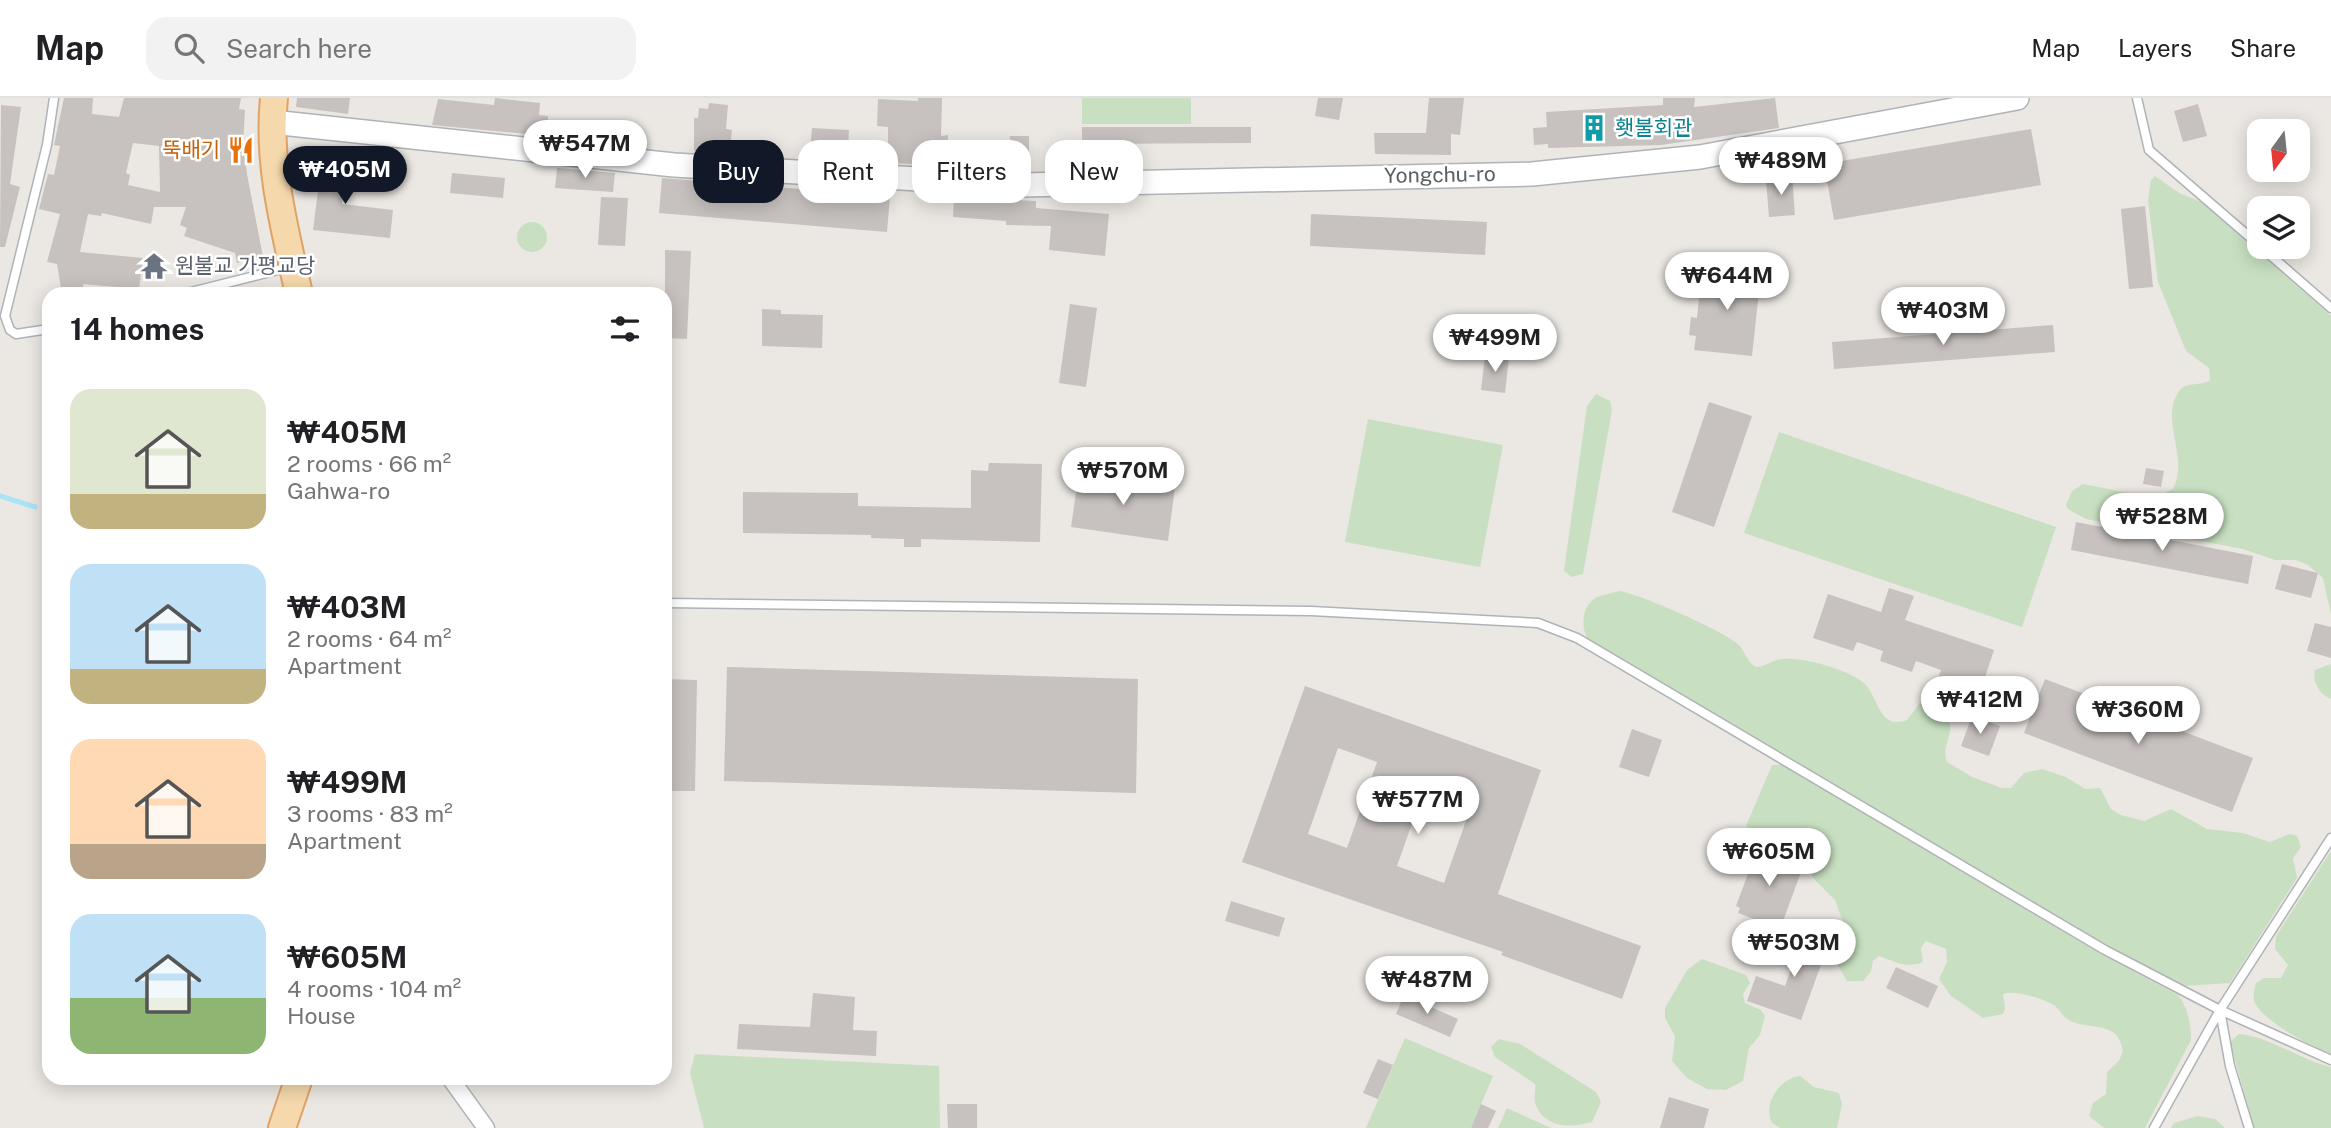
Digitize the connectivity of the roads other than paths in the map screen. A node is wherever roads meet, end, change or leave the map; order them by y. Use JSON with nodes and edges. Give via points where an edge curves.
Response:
{"nodes":[{"id":1,"x":54,"y":98,"type":"edge"},
{"id":2,"x":2017,"y":98,"type":"edge"},
{"id":3,"x":2137,"y":98,"type":"edge"},
{"id":4,"x":273,"y":110,"type":"edge"},
{"id":5,"x":2247,"y":234,"type":"edge"},
{"id":6,"x":2275,"y":259,"type":"edge"},
{"id":7,"x":293,"y":266,"type":"junction"},
{"id":8,"x":210,"y":287,"type":"edge"},
{"id":9,"x":298,"y":287,"type":"edge"},
{"id":10,"x":2331,"y":308,"type":"edge"},
{"id":11,"x":42,"y":330,"type":"edge"},
{"id":12,"x":672,"y":603,"type":"edge"},
{"id":13,"x":2331,"y":838,"type":"edge"},
{"id":14,"x":2220,"y":1010,"type":"junction"},
{"id":15,"x":2331,"y":1060,"type":"edge"},
{"id":16,"x":297,"y":1085,"type":"edge"},
{"id":17,"x":455,"y":1085,"type":"edge"},
{"id":18,"x":282,"y":1128,"type":"edge"},
{"id":19,"x":486,"y":1128,"type":"edge"},
{"id":20,"x":2154,"y":1128,"type":"edge"},
{"id":21,"x":2249,"y":1128,"type":"edge"}],
"edges":[{"from":1,"to":11,"type":"lane","via":[[5,316],[16,334]]},
{"from":2,"to":4,"type":"street","name":"Yongchu-ro","via":[[1700,157],[1532,174],[1023,185],[674,165]]},
{"from":3,"to":5,"type":"lane","via":[[2154,157]]},
{"from":4,"to":7,"type":"main road","via":[[276,176]]},
{"from":6,"to":10,"type":"lane"},
{"from":7,"to":8,"type":"lane"},
{"from":7,"to":9,"type":"main road"},
{"from":12,"to":14,"type":"lane","via":[[1311,611],[1538,623],[1577,638],[2105,950]]},
{"from":13,"to":14,"type":"lane"},
{"from":14,"to":15,"type":"lane"},
{"from":14,"to":20,"type":"lane"},
{"from":14,"to":21,"type":"lane","via":[[2230,1066]]},
{"from":16,"to":18,"type":"main road"},
{"from":17,"to":19,"type":"street"}]}
